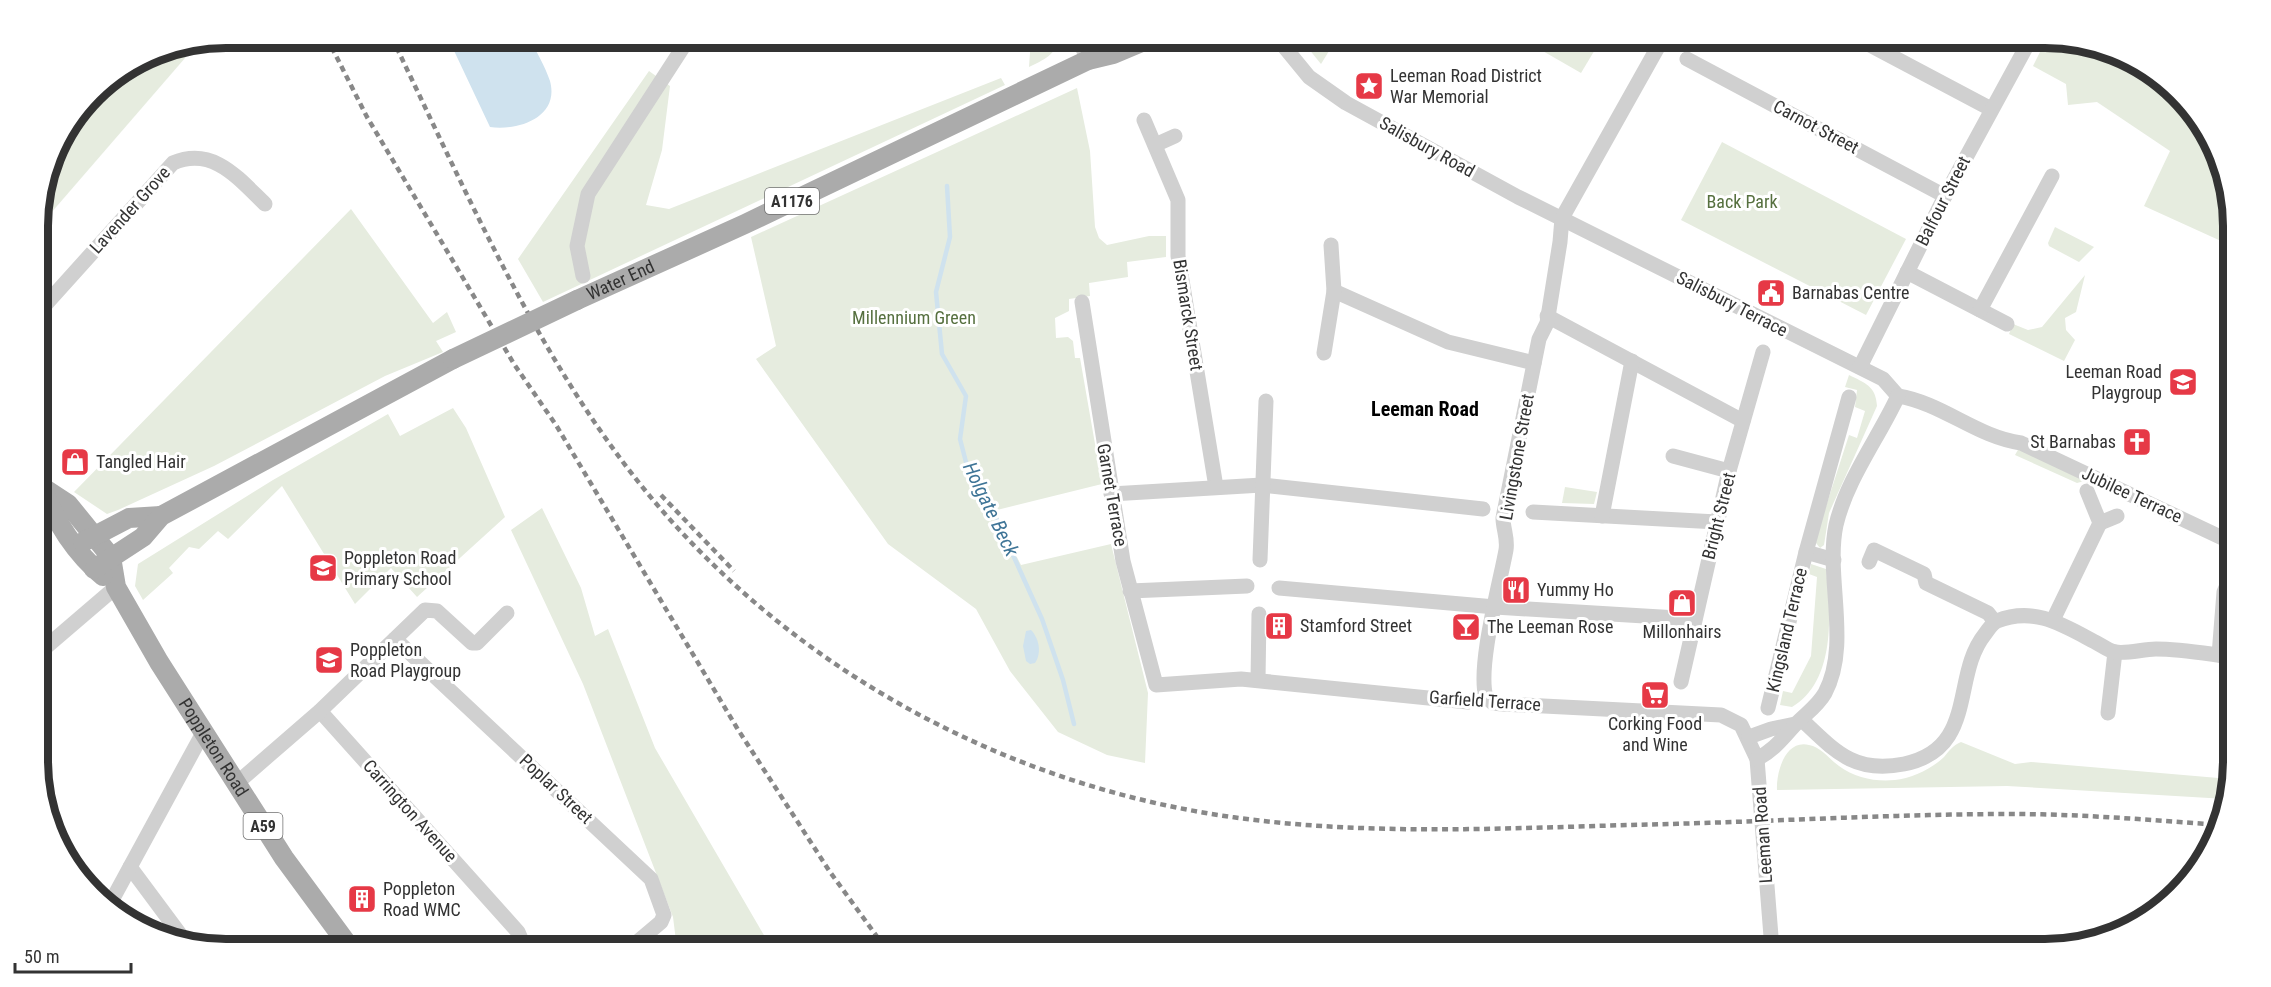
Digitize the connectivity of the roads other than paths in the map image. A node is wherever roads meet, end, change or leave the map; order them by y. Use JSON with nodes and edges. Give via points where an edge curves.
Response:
{"nodes":[{"id":1,"x":683,"y":48,"type":"edge"},
{"id":2,"x":1083,"y":48,"type":"edge"},
{"id":3,"x":1099,"y":48,"type":"edge"},
{"id":4,"x":1127,"y":48,"type":"edge"},
{"id":5,"x":1285,"y":48,"type":"edge"},
{"id":6,"x":1657,"y":48,"type":"edge"},
{"id":7,"x":1876,"y":48,"type":"edge"},
{"id":8,"x":2025,"y":48,"type":"edge"},
{"id":9,"x":1687,"y":59,"type":"dead end"},
{"id":10,"x":1088,"y":60,"type":"junction"},
{"id":11,"x":1991,"y":109,"type":"junction"},
{"id":12,"x":1144,"y":120,"type":"dead end"},
{"id":13,"x":1174,"y":136,"type":"dead end"},
{"id":14,"x":1155,"y":145,"type":"junction"},
{"id":15,"x":2052,"y":176,"type":"dead end"},
{"id":16,"x":1946,"y":196,"type":"junction"},
{"id":17,"x":265,"y":204,"type":"dead end"},
{"id":18,"x":1562,"y":218,"type":"junction"},
{"id":19,"x":1331,"y":245,"type":"dead end"},
{"id":20,"x":1907,"y":272,"type":"junction"},
{"id":21,"x":583,"y":276,"type":"dead end"},
{"id":22,"x":1334,"y":291,"type":"junction"},
{"id":23,"x":48,"y":302,"type":"edge"},
{"id":24,"x":1082,"y":302,"type":"dead end"},
{"id":25,"x":1980,"y":310,"type":"junction"},
{"id":26,"x":1547,"y":316,"type":"junction"},
{"id":27,"x":2007,"y":324,"type":"dead end"},
{"id":28,"x":1763,"y":352,"type":"dead end"},
{"id":29,"x":1324,"y":353,"type":"dead end"},
{"id":30,"x":1632,"y":361,"type":"junction"},
{"id":31,"x":1534,"y":363,"type":"junction"},
{"id":32,"x":1860,"y":368,"type":"junction"},
{"id":33,"x":1898,"y":396,"type":"junction"},
{"id":34,"x":1849,"y":397,"type":"dead end"},
{"id":35,"x":1266,"y":401,"type":"dead end"},
{"id":36,"x":1743,"y":421,"type":"junction"},
{"id":37,"x":1673,"y":456,"type":"dead end"},
{"id":38,"x":1730,"y":471,"type":"junction"},
{"id":39,"x":1262,"y":485,"type":"junction"},
{"id":40,"x":1216,"y":487,"type":"junction"},
{"id":41,"x":2087,"y":490,"type":"dead end"},
{"id":42,"x":48,"y":492,"type":"edge"},
{"id":43,"x":1111,"y":494,"type":"junction"},
{"id":44,"x":48,"y":504,"type":"edge"},
{"id":45,"x":1483,"y":509,"type":"dead end"},
{"id":46,"x":1533,"y":512,"type":"dead end"},
{"id":47,"x":161,"y":516,"type":"junction"},
{"id":48,"x":1602,"y":516,"type":"junction"},
{"id":49,"x":2117,"y":516,"type":"dead end"},
{"id":50,"x":1717,"y":522,"type":"junction"},
{"id":51,"x":2100,"y":523,"type":"junction"},
{"id":52,"x":94,"y":534,"type":"junction"},
{"id":53,"x":2223,"y":538,"type":"edge"},
{"id":54,"x":76,"y":546,"type":"junction"},
{"id":55,"x":1806,"y":552,"type":"junction"},
{"id":56,"x":111,"y":558,"type":"junction"},
{"id":57,"x":1834,"y":560,"type":"junction"},
{"id":58,"x":1260,"y":561,"type":"dead end"},
{"id":59,"x":1869,"y":562,"type":"dead end"},
{"id":60,"x":94,"y":569,"type":"junction"},
{"id":61,"x":1247,"y":586,"type":"dead end"},
{"id":62,"x":116,"y":587,"type":"junction"},
{"id":63,"x":1279,"y":588,"type":"dead end"},
{"id":64,"x":1130,"y":591,"type":"junction"},
{"id":65,"x":1495,"y":607,"type":"junction"},
{"id":66,"x":507,"y":613,"type":"dead end"},
{"id":67,"x":1259,"y":614,"type":"dead end"},
{"id":68,"x":1694,"y":619,"type":"junction"},
{"id":69,"x":2053,"y":620,"type":"junction"},
{"id":70,"x":1995,"y":622,"type":"junction"},
{"id":71,"x":395,"y":639,"type":"junction"},
{"id":72,"x":48,"y":645,"type":"edge"},
{"id":73,"x":2115,"y":652,"type":"junction"},
{"id":74,"x":2223,"y":656,"type":"edge"},
{"id":75,"x":1258,"y":680,"type":"junction"},
{"id":76,"x":1681,"y":682,"type":"dead end"},
{"id":77,"x":1156,"y":685,"type":"joint"},
{"id":78,"x":1486,"y":697,"type":"junction"},
{"id":79,"x":1768,"y":708,"type":"dead end"},
{"id":80,"x":320,"y":711,"type":"junction"},
{"id":81,"x":2108,"y":713,"type":"dead end"},
{"id":82,"x":1799,"y":722,"type":"junction"},
{"id":83,"x":204,"y":731,"type":"junction"},
{"id":84,"x":1745,"y":731,"type":"junction"},
{"id":85,"x":1757,"y":759,"type":"junction"},
{"id":86,"x":237,"y":783,"type":"junction"},
{"id":87,"x":130,"y":867,"type":"junction"},
{"id":88,"x":113,"y":898,"type":"edge"},
{"id":89,"x":179,"y":933,"type":"edge"},
{"id":90,"x":343,"y":939,"type":"edge"},
{"id":91,"x":518,"y":939,"type":"edge"},
{"id":92,"x":641,"y":939,"type":"edge"},
{"id":93,"x":1771,"y":939,"type":"edge"}],
"edges":[{"from":1,"to":21,"type":"street","via":[[588,194],[577,246]]},
{"from":2,"to":10,"type":"street"},
{"from":3,"to":10,"type":"main road","name":"Water End","number":"A1176"},
{"from":4,"to":10,"type":"main road","name":"Water End","number":"A1176"},
{"from":5,"to":18,"type":"street","name":"Salisbury Road","via":[[1309,77],[1346,103]]},
{"from":6,"to":18,"type":"street"},
{"from":7,"to":11,"type":"street"},
{"from":8,"to":11,"type":"street","name":"Balfour Street"},
{"from":9,"to":16,"type":"street","name":"Carnot Street"},
{"from":10,"to":47,"type":"main road","name":"Water End","number":"A1176","bridge":true,"via":[[453,359]]},
{"from":11,"to":16,"type":"street","name":"Balfour Street"},
{"from":12,"to":14,"type":"street","name":"Bismarck Street"},
{"from":13,"to":14,"type":"street"},
{"from":14,"to":40,"type":"street","name":"Bismarck Street","via":[[1178,200],[1178,256]]},
{"from":15,"to":25,"type":"street"},
{"from":16,"to":20,"type":"street","name":"Balfour Street"},
{"from":17,"to":23,"type":"street","name":"Lavender Grove","via":[[230,171],[209,159],[184,158],[173,163]]},
{"from":18,"to":26,"type":"street","name":"Livingstone Street"},
{"from":18,"to":32,"type":"street","name":"Salisbury Terrace"},
{"from":19,"to":22,"type":"street"},
{"from":20,"to":25,"type":"street"},
{"from":20,"to":32,"type":"street","name":"Balfour Street"},
{"from":22,"to":29,"type":"street"},
{"from":22,"to":31,"type":"street","via":[[1448,342]]},
{"from":24,"to":43,"type":"street","name":"Garnet Terrace"},
{"from":25,"to":27,"type":"street"},
{"from":26,"to":30,"type":"street"},
{"from":26,"to":31,"type":"street","name":"Livingstone Street"},
{"from":28,"to":36,"type":"street","name":"Bright Street"},
{"from":30,"to":36,"type":"street"},
{"from":30,"to":48,"type":"street"},
{"from":31,"to":65,"type":"street","name":"Livingstone Street","via":[[1503,518],[1507,538]]},
{"from":32,"to":33,"type":"street","name":"Salisbury Terrace","via":[[1883,379]]},
{"from":33,"to":53,"type":"street","name":"Jubilee Terrace","via":[[1920,401],[2003,441],[2021,443]]},
{"from":33,"to":57,"type":"street","name":"Kingsland Terrace","via":[[1843,502],[1836,526]]},
{"from":34,"to":55,"type":"street","name":"Kingsland Terrace"},
{"from":35,"to":39,"type":"street"},
{"from":36,"to":38,"type":"street","name":"Bright Street"},
{"from":37,"to":38,"type":"street"},
{"from":38,"to":50,"type":"street","name":"Bright Street"},
{"from":39,"to":40,"type":"street"},
{"from":39,"to":45,"type":"street"},
{"from":39,"to":58,"type":"street"},
{"from":40,"to":43,"type":"street"},
{"from":41,"to":51,"type":"street"},
{"from":42,"to":52,"type":"main road","number":"A59","via":[[68,504]]},
{"from":43,"to":64,"type":"street","name":"Garnet Terrace"},
{"from":44,"to":54,"type":"main road","number":"A59"},
{"from":46,"to":48,"type":"street"},
{"from":47,"to":52,"type":"main road","name":"Water End","number":"A1176","via":[[129,518]]},
{"from":47,"to":56,"type":"main road","name":"Water End","number":"A1176","via":[[143,537]]},
{"from":48,"to":50,"type":"street"},
{"from":49,"to":51,"type":"street"},
{"from":50,"to":68,"type":"street","name":"Bright Street"},
{"from":51,"to":69,"type":"street"},
{"from":52,"to":54,"type":"main road","name":"Water End","number":"A1176"},
{"from":52,"to":56,"type":"main road","number":"A59"},
{"from":54,"to":60,"type":"main road","number":"A59"},
{"from":55,"to":57,"type":"street","name":"Kingsland Terrace"},
{"from":55,"to":79,"type":"street","name":"Kingsland Terrace"},
{"from":56,"to":60,"type":"main road","name":"Water End","number":"A1176"},
{"from":56,"to":62,"type":"main road","number":"A59"},
{"from":57,"to":82,"type":"street","name":"Kingsland Terrace","via":[[1836,657],[1824,695]]},
{"from":59,"to":70,"type":"street","via":[[1874,550],[1924,574],[1926,583],[1988,613]]},
{"from":60,"to":62,"type":"main road","number":"A59"},
{"from":61,"to":64,"type":"street"},
{"from":62,"to":72,"type":"street"},
{"from":62,"to":83,"type":"main road","name":"Poppleton Road","number":"A59"},
{"from":63,"to":65,"type":"street"},
{"from":64,"to":77,"type":"street","name":"Garnet Terrace"},
{"from":65,"to":68,"type":"street"},
{"from":65,"to":78,"type":"street","name":"Livingstone Street","via":[[1487,654]]},
{"from":66,"to":71,"type":"street","via":[[477,643],[472,643],[437,611],[425,610]]},
{"from":67,"to":75,"type":"street"},
{"from":68,"to":76,"type":"street","name":"Bright Street"},
{"from":69,"to":70,"type":"street","via":[[2034,614]]},
{"from":69,"to":73,"type":"street"},
{"from":70,"to":82,"type":"street","via":[[1980,641],[1972,661],[1958,721],[1940,745],[1916,762],[1887,767],[1855,764]]},
{"from":71,"to":80,"type":"street"},
{"from":71,"to":92,"type":"street","name":"Poplar Street","via":[[651,879],[664,915]]},
{"from":73,"to":74,"type":"street","via":[[2158,649]]},
{"from":73,"to":81,"type":"street"},
{"from":75,"to":77,"type":"street","name":"Garfield Terrace"},
{"from":75,"to":78,"type":"street","name":"Garfield Terrace","via":[[1468,702]]},
{"from":78,"to":84,"type":"street","name":"Garfield Terrace","via":[[1502,704],[1721,715]]},
{"from":80,"to":86,"type":"street"},
{"from":80,"to":91,"type":"street","name":"Carrington Avenue","via":[[518,932]]},
{"from":82,"to":84,"type":"street"},
{"from":82,"to":85,"type":"street","name":"Kingsland Terrace","via":[[1784,741]]},
{"from":83,"to":86,"type":"main road","name":"Poppleton Road","number":"A59"},
{"from":83,"to":87,"type":"street"},
{"from":84,"to":85,"type":"street","name":"Leeman Road"},
{"from":85,"to":93,"type":"street","name":"Leeman Road"},
{"from":86,"to":90,"type":"main road","name":"Poppleton Road","number":"A59","via":[[284,858]]},
{"from":87,"to":88,"type":"street"},
{"from":87,"to":89,"type":"street"}]}
